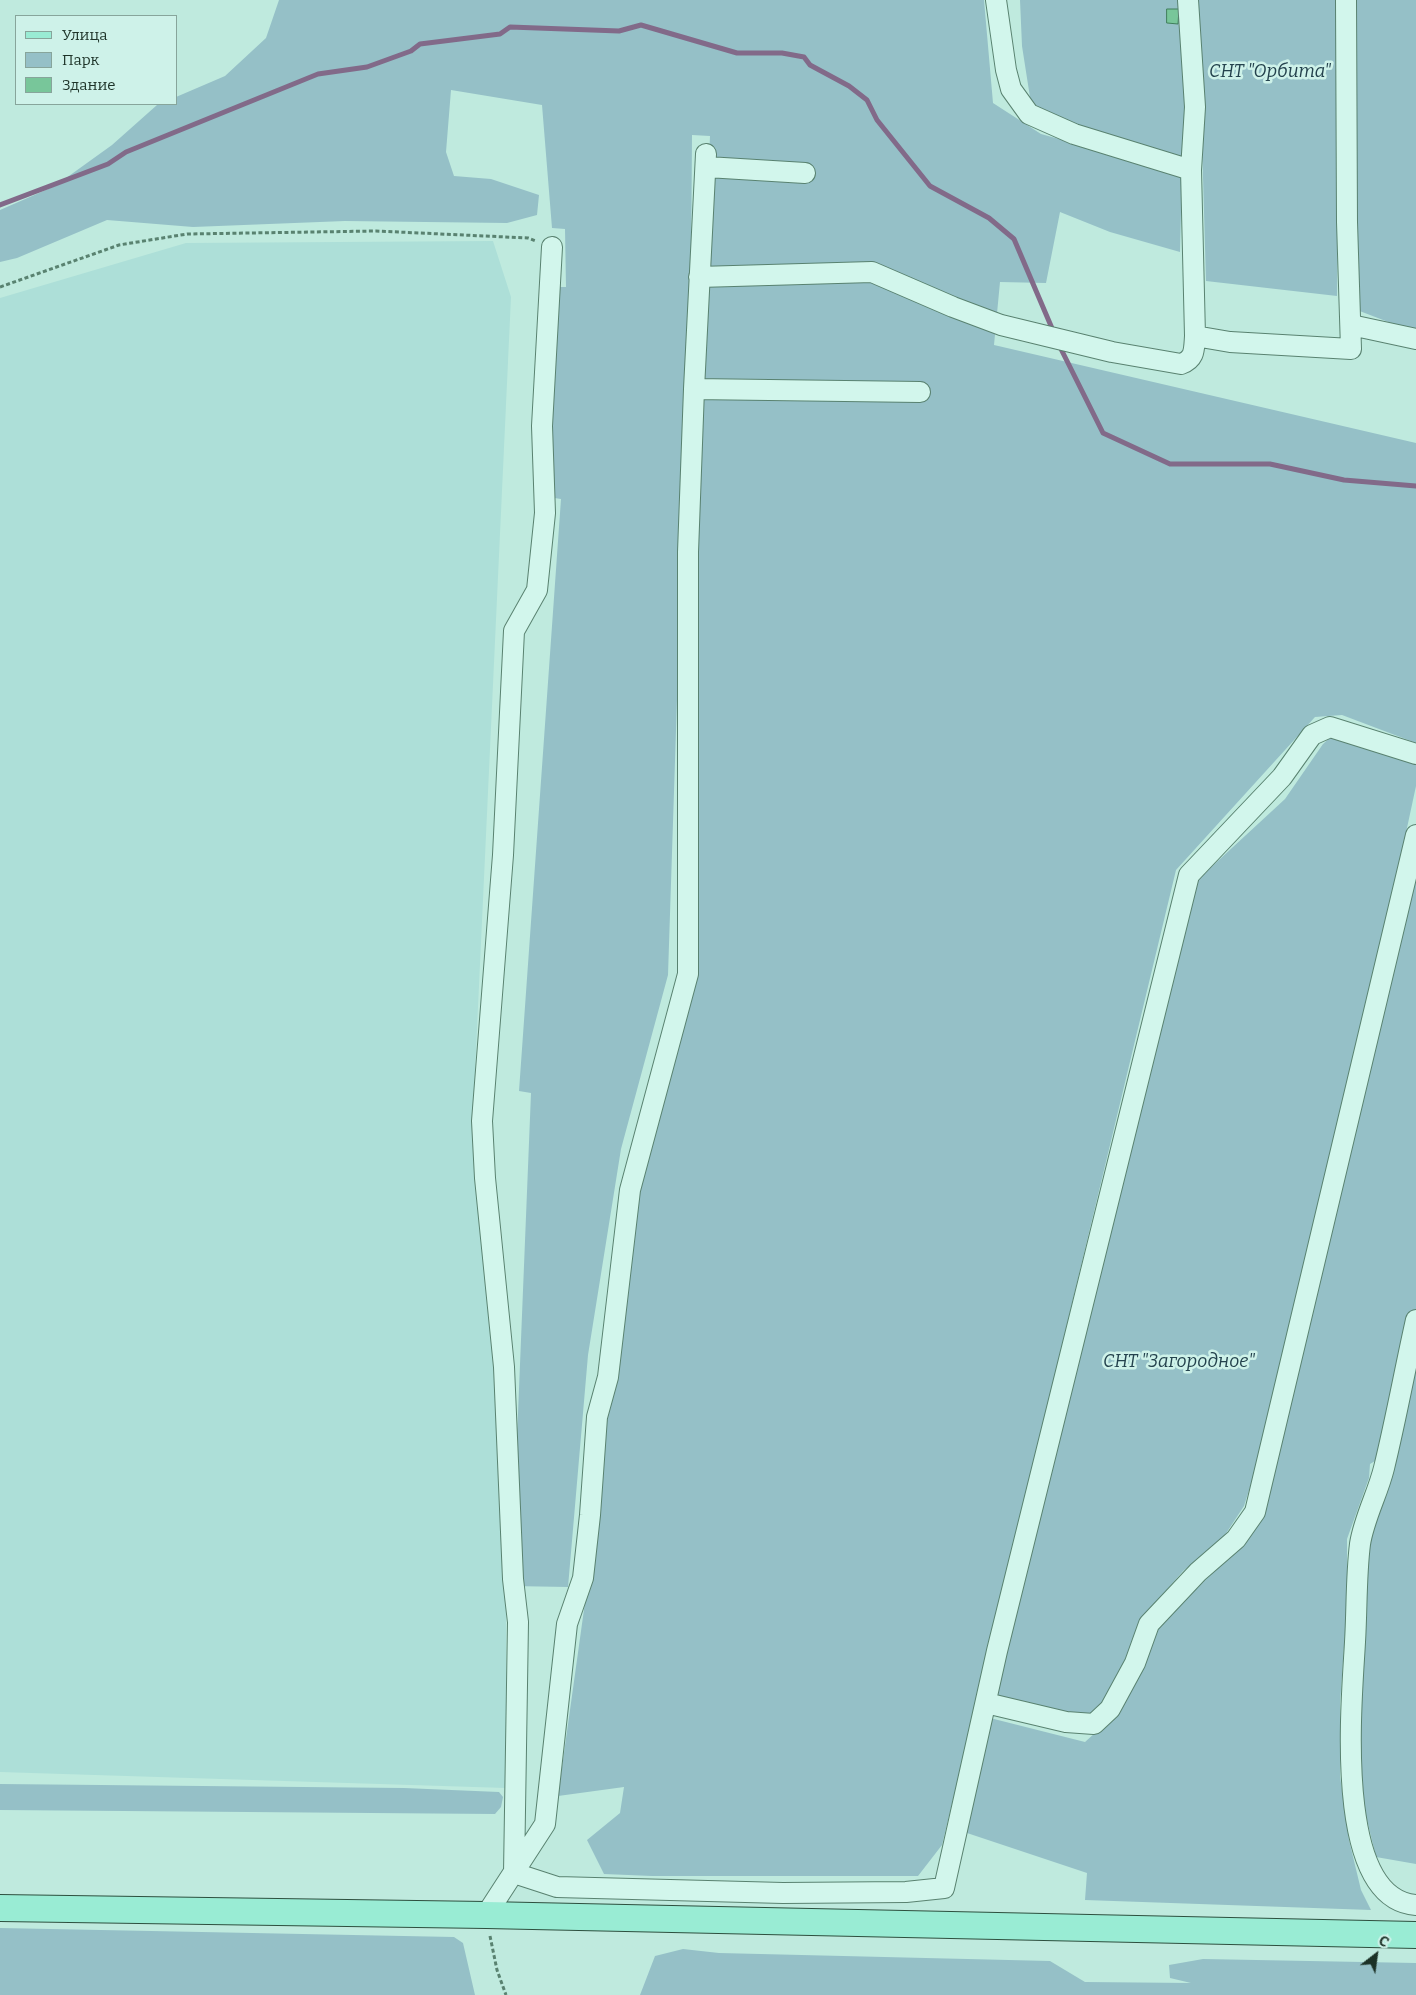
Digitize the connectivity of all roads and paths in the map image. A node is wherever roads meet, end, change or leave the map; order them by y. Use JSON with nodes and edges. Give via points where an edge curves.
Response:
{"nodes":[{"id":1,"x":996,"y":0,"type":"edge"},
{"id":2,"x":1188,"y":0,"type":"edge"},
{"id":3,"x":1346,"y":0,"type":"edge"},
{"id":4,"x":1191,"y":170,"type":"junction"},
{"id":5,"x":805,"y":173,"type":"dead end"},
{"id":6,"x":552,"y":247,"type":"joint"},
{"id":7,"x":699,"y":277,"type":"junction"},
{"id":8,"x":0,"y":287,"type":"edge"},
{"id":9,"x":1351,"y":325,"type":"junction"},
{"id":10,"x":1195,"y":336,"type":"junction"},
{"id":11,"x":1416,"y":339,"type":"edge"},
{"id":12,"x":694,"y":388,"type":"junction"},
{"id":13,"x":920,"y":392,"type":"dead end"},
{"id":14,"x":1416,"y":754,"type":"edge"},
{"id":15,"x":1416,"y":835,"type":"edge"},
{"id":16,"x":1416,"y":1320,"type":"edge"},
{"id":17,"x":986,"y":1703,"type":"junction"},
{"id":18,"x":514,"y":1873,"type":"junction"},
{"id":19,"x":1416,"y":1905,"type":"edge"},
{"id":20,"x":0,"y":1908,"type":"edge"},
{"id":21,"x":486,"y":1915,"type":"junction"},
{"id":22,"x":1416,"y":1935,"type":"edge"},
{"id":23,"x":506,"y":1995,"type":"edge"}],
"edges":[{"from":1,"to":4,"type":"lane","via":[[1011,89],[1029,114],[1074,134]]},
{"from":2,"to":4,"type":"lane","via":[[1195,107]]},
{"from":3,"to":9,"type":"lane"},
{"from":4,"to":10,"type":"lane"},
{"from":5,"to":7,"type":"lane","via":[[706,160]]},
{"from":6,"to":8,"type":"path","via":[[528,238],[376,231],[187,234],[119,245]]},
{"from":6,"to":18,"type":"lane","via":[[542,426],[545,513],[537,590],[514,631],[503,855],[482,1121],[504,1367],[513,1579],[518,1622]]},
{"from":7,"to":10,"type":"lane","via":[[872,272],[952,308],[1001,325],[1112,352],[1181,364],[1193,355]]},
{"from":7,"to":12,"type":"lane"},
{"from":9,"to":10,"type":"lane","via":[[1351,349],[1230,342]]},
{"from":9,"to":11,"type":"lane"},
{"from":12,"to":13,"type":"lane"},
{"from":12,"to":18,"type":"lane","via":[[688,552],[688,974],[630,1190],[608,1378],[596,1417],[583,1578],[567,1624],[545,1824]]},
{"from":14,"to":17,"type":"lane","via":[[1330,727],[1312,734],[1282,777],[1189,875]]},
{"from":15,"to":17,"type":"lane","via":[[1256,1512],[1236,1539],[1198,1572],[1149,1624],[1135,1663],[1110,1709],[1094,1724],[1066,1722]]},
{"from":16,"to":19,"type":"lane","via":[[1383,1469],[1360,1542],[1349,1754],[1354,1807],[1364,1853],[1378,1882],[1395,1900]]},
{"from":17,"to":18,"type":"lane","via":[[944,1888],[906,1892],[782,1893],[557,1887]]},
{"from":18,"to":21,"type":"lane"},
{"from":20,"to":21,"type":"main road"},
{"from":21,"to":22,"type":"main road"},
{"from":21,"to":23,"type":"path","via":[[497,1970]]}]}
